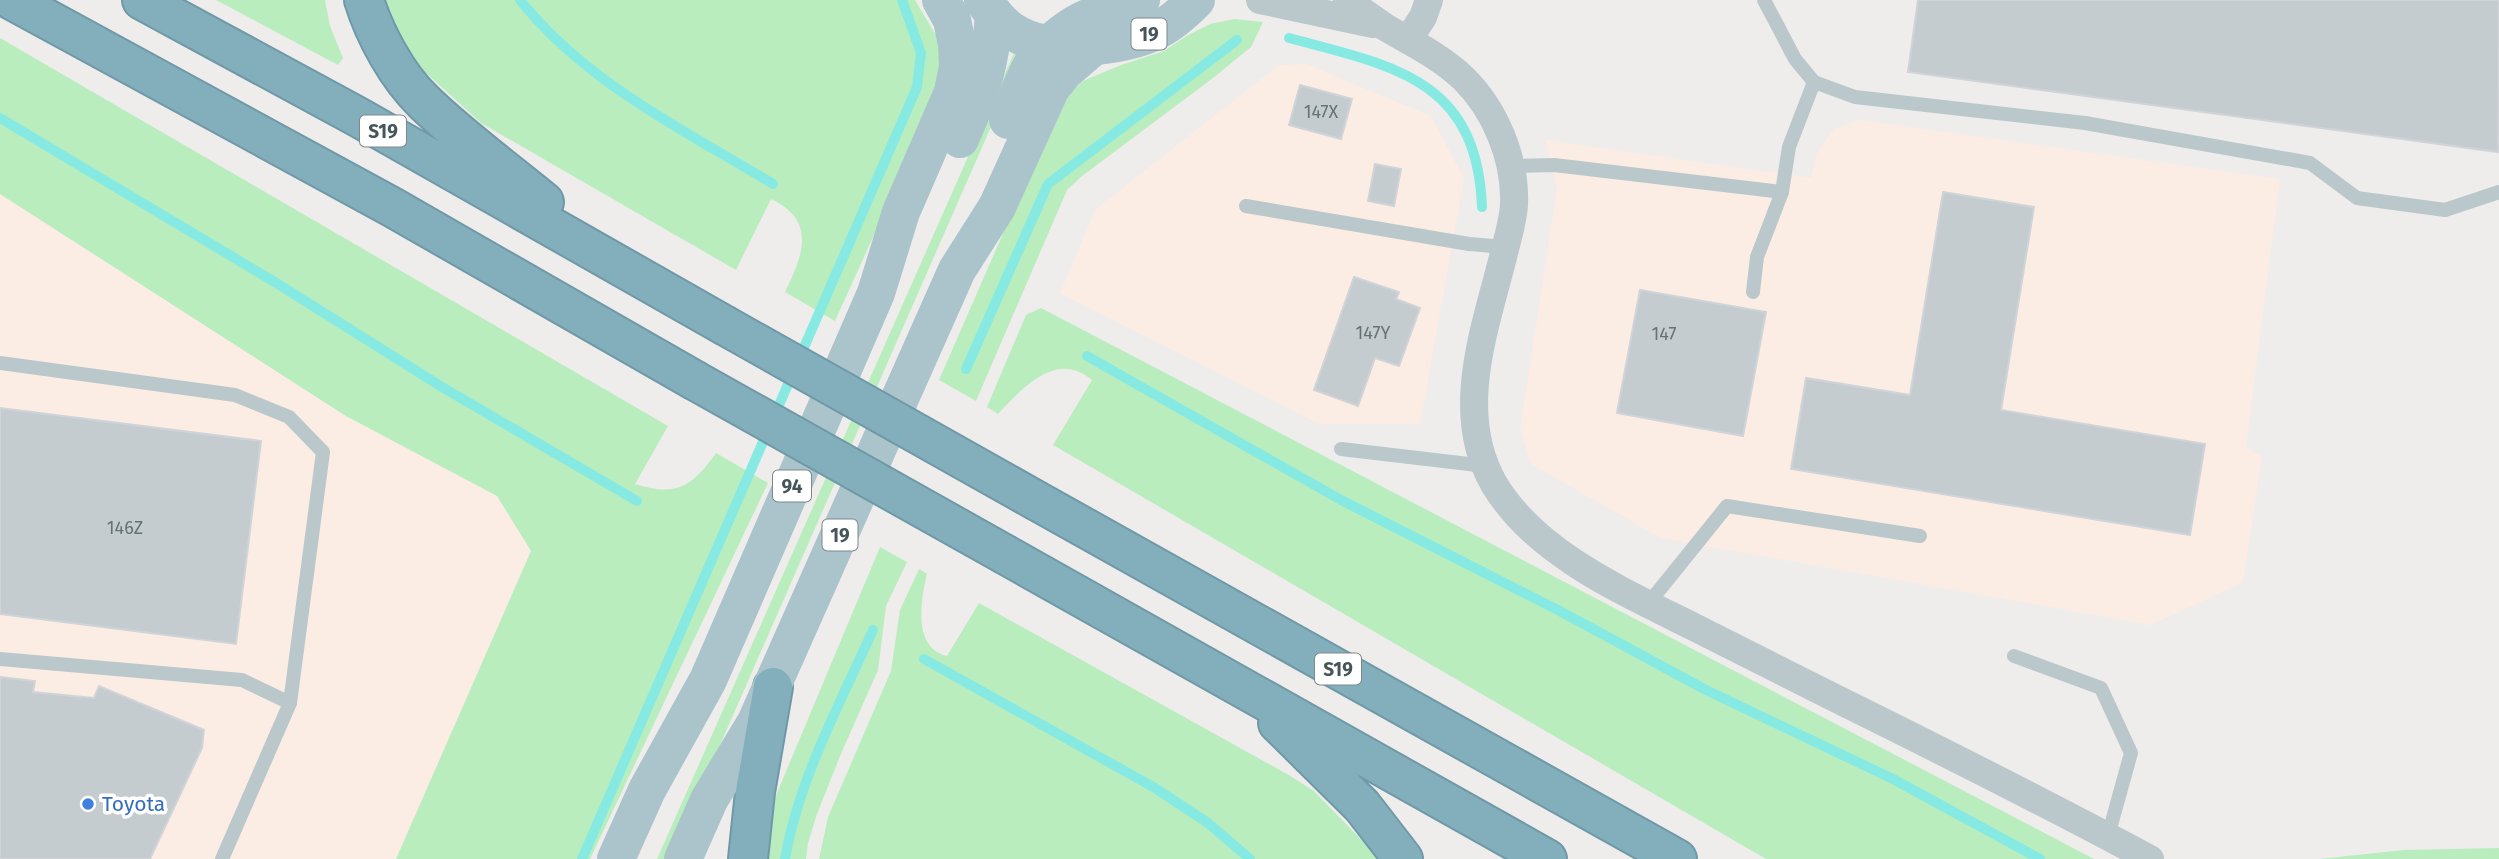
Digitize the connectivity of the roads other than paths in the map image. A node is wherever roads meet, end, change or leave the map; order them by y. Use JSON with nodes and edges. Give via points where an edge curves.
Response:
{"nodes":[{"id":1,"x":12,"y":0,"type":"edge"},
{"id":2,"x":142,"y":0,"type":"edge"},
{"id":3,"x":364,"y":0,"type":"edge"},
{"id":4,"x":941,"y":0,"type":"edge"},
{"id":5,"x":1141,"y":0,"type":"edge"},
{"id":6,"x":1196,"y":0,"type":"edge"},
{"id":7,"x":1260,"y":0,"type":"edge"},
{"id":8,"x":1347,"y":0,"type":"edge"},
{"id":9,"x":1429,"y":0,"type":"edge"},
{"id":10,"x":1764,"y":0,"type":"edge"},
{"id":11,"x":988,"y":7,"type":"edge"},
{"id":12,"x":1396,"y":33,"type":"junction"},
{"id":13,"x":1051,"y":44,"type":"junction"},
{"id":14,"x":1093,"y":47,"type":"junction"},
{"id":15,"x":1814,"y":82,"type":"junction"},
{"id":16,"x":1510,"y":166,"type":"junction"},
{"id":17,"x":1782,"y":192,"type":"junction"},
{"id":18,"x":2499,"y":192,"type":"edge"},
{"id":19,"x":1246,"y":206,"type":"dead end"},
{"id":20,"x":1505,"y":247,"type":"junction"},
{"id":21,"x":621,"y":266,"type":"junction"},
{"id":22,"x":957,"y":270,"type":"junction"},
{"id":23,"x":1753,"y":292,"type":"dead end"},
{"id":24,"x":876,"y":293,"type":"junction"},
{"id":25,"x":0,"y":363,"type":"edge"},
{"id":26,"x":1341,"y":449,"type":"dead end"},
{"id":27,"x":1486,"y":466,"type":"junction"},
{"id":28,"x":1920,"y":536,"type":"dead end"},
{"id":29,"x":1648,"y":604,"type":"junction"},
{"id":30,"x":2014,"y":656,"type":"dead end"},
{"id":31,"x":0,"y":659,"type":"edge"},
{"id":32,"x":708,"y":680,"type":"junction"},
{"id":33,"x":773,"y":687,"type":"junction"},
{"id":34,"x":1242,"y":687,"type":"junction"},
{"id":35,"x":290,"y":703,"type":"junction"},
{"id":36,"x":756,"y":722,"type":"junction"},
{"id":37,"x":2108,"y":836,"type":"junction"},
{"id":38,"x":222,"y":859,"type":"edge"},
{"id":39,"x":616,"y":859,"type":"edge"},
{"id":40,"x":644,"y":859,"type":"edge"},
{"id":41,"x":683,"y":859,"type":"edge"},
{"id":42,"x":710,"y":859,"type":"edge"},
{"id":43,"x":748,"y":859,"type":"edge"},
{"id":44,"x":1403,"y":859,"type":"edge"},
{"id":45,"x":1548,"y":859,"type":"edge"},
{"id":46,"x":1676,"y":859,"type":"edge"},
{"id":47,"x":2150,"y":859,"type":"edge"}],
"edges":[{"from":1,"to":34,"type":"highway","bridge":true,"via":[[392,207]]},
{"from":2,"to":21,"type":"highway","number":"S19"},
{"from":3,"to":21,"type":"highway","via":[[386,50],[422,100]]},
{"from":4,"to":24,"type":"main road","number":"94","via":[[952,20],[957,44],[953,92],[901,212]]},
{"from":5,"to":13,"type":"main road","number":"19","via":[[1089,17]]},
{"from":6,"to":14,"type":"main road","number":"19","via":[[1161,29]]},
{"from":7,"to":12,"type":"street"},
{"from":8,"to":12,"type":"street"},
{"from":9,"to":12,"type":"street","via":[[1423,17]]},
{"from":10,"to":15,"type":"lane","via":[[1795,59]]},
{"from":11,"to":13,"type":"main road","via":[[1012,31]]},
{"from":11,"to":24,"type":"main road","number":"94","via":[[992,48],[984,83],[924,222]]},
{"from":12,"to":16,"type":"street","via":[[1436,56],[1485,104],[1501,133]]},
{"from":13,"to":14,"type":"main road"},
{"from":13,"to":22,"type":"main road","number":"19","via":[[1032,65],[975,197]]},
{"from":14,"to":22,"type":"main road","number":"19","via":[[1051,88],[997,207]]},
{"from":15,"to":17,"type":"lane","via":[[1789,147]]},
{"from":15,"to":18,"type":"lane","via":[[1855,97],[2085,123],[2310,163],[2357,198],[2445,211]]},
{"from":16,"to":17,"type":"lane","via":[[1555,165]]},
{"from":16,"to":20,"type":"street","via":[[1514,204]]},
{"from":17,"to":23,"type":"lane","via":[[1757,257]]},
{"from":19,"to":20,"type":"lane"},
{"from":20,"to":27,"type":"street","via":[[1476,371],[1478,447]]},
{"from":21,"to":46,"type":"highway","number":"S19","bridge":true},
{"from":22,"to":33,"type":"main road","number":"19"},
{"from":24,"to":32,"type":"main road","number":"94"},
{"from":25,"to":35,"type":"lane","via":[[234,395],[289,418],[323,452]]},
{"from":26,"to":27,"type":"lane"},
{"from":27,"to":29,"type":"street","via":[[1510,508],[1557,552]]},
{"from":28,"to":29,"type":"lane","via":[[1727,506]]},
{"from":29,"to":37,"type":"street"},
{"from":30,"to":37,"type":"lane","via":[[2101,688],[2131,753]]},
{"from":31,"to":35,"type":"lane","via":[[242,680]]},
{"from":32,"to":39,"type":"main road","number":"94","via":[[647,790]]},
{"from":32,"to":40,"type":"main road","number":"94","via":[[669,800]]},
{"from":33,"to":36,"type":"main road"},
{"from":33,"to":43,"type":"highway","number":"19"},
{"from":34,"to":44,"type":"highway","via":[[1362,806]]},
{"from":34,"to":45,"type":"highway"},
{"from":35,"to":38,"type":"lane"},
{"from":36,"to":41,"type":"main road","via":[[709,800]]},
{"from":36,"to":42,"type":"main road","via":[[732,810]]},
{"from":37,"to":47,"type":"street"}]}
